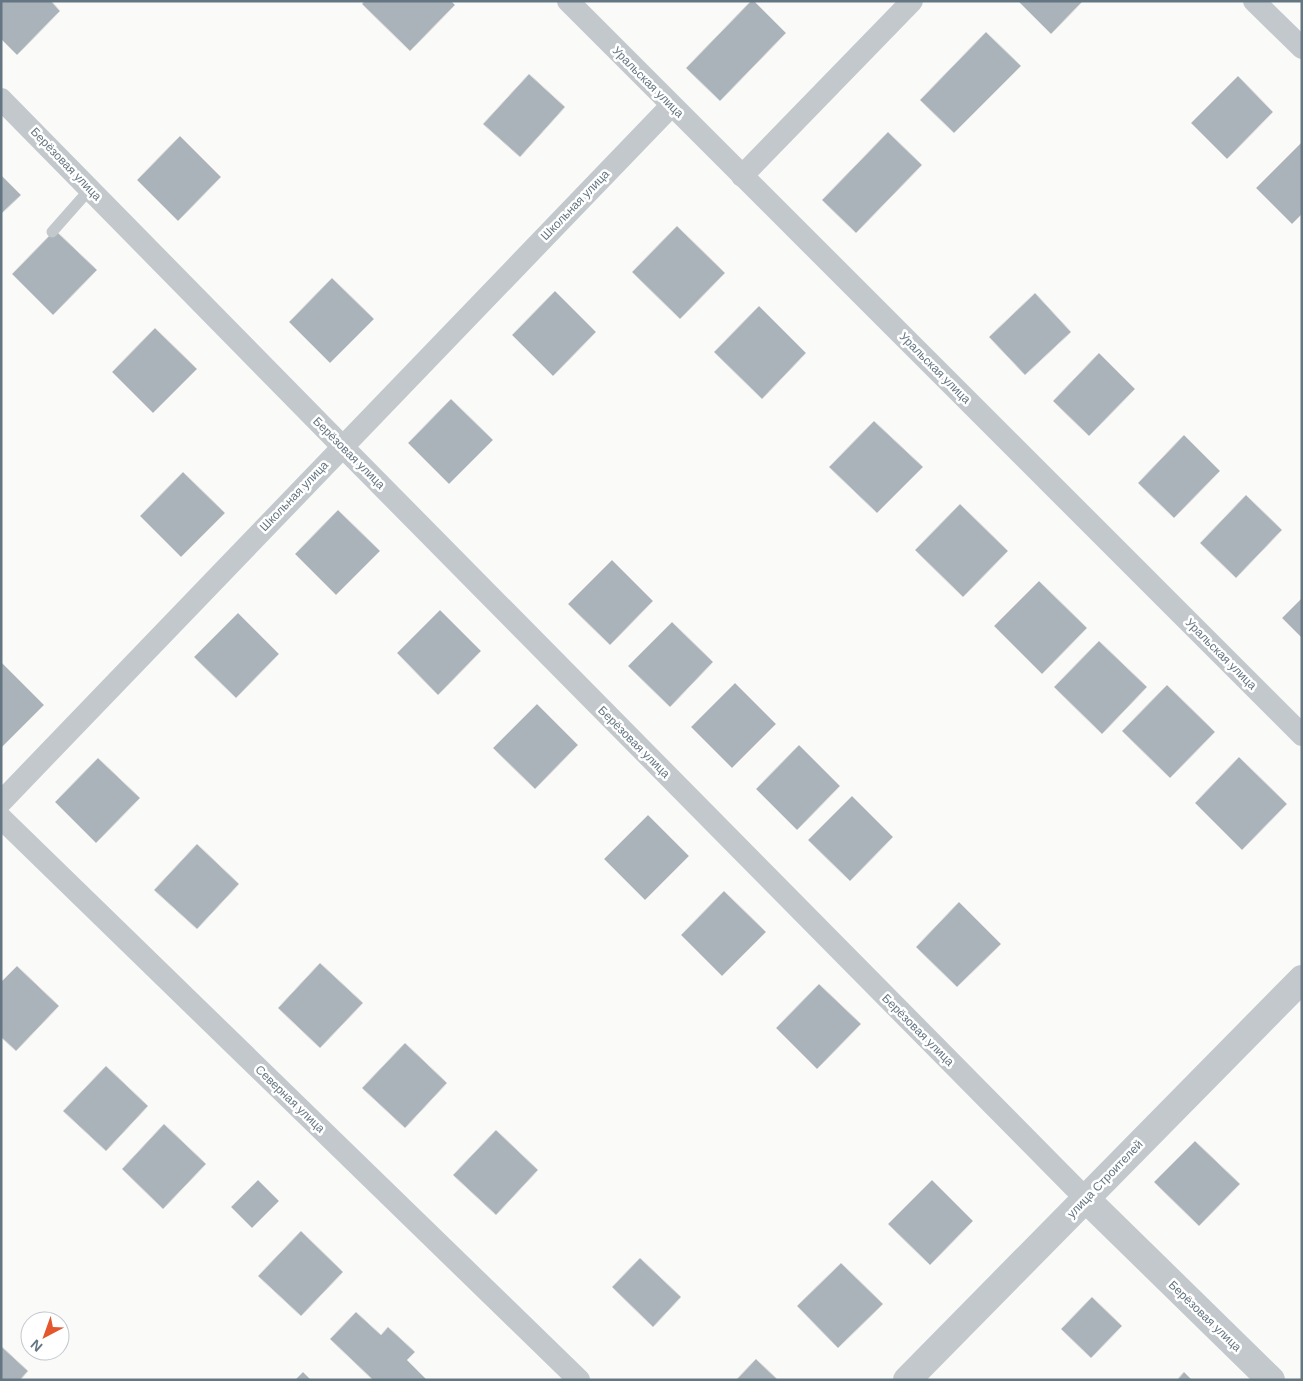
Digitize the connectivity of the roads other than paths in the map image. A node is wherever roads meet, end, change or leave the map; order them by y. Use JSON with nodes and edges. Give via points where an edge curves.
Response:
{"nodes":[{"id":1,"x":568,"y":1,"type":"edge"},
{"id":2,"x":912,"y":1,"type":"edge"},
{"id":3,"x":1254,"y":1,"type":"edge"},
{"id":4,"x":1302,"y":48,"type":"edge"},
{"id":5,"x":1,"y":99,"type":"edge"},
{"id":6,"x":672,"y":106,"type":"junction"},
{"id":7,"x":742,"y":176,"type":"junction"},
{"id":8,"x":90,"y":189,"type":"junction"},
{"id":9,"x":52,"y":232,"type":"dead end"},
{"id":10,"x":342,"y":446,"type":"junction"},
{"id":11,"x":1302,"y":735,"type":"edge"},
{"id":12,"x":1,"y":802,"type":"edge"},
{"id":13,"x":1,"y":818,"type":"edge"},
{"id":14,"x":1302,"y":978,"type":"edge"},
{"id":15,"x":1086,"y":1199,"type":"junction"},
{"id":16,"x":579,"y":1380,"type":"edge"},
{"id":17,"x":908,"y":1380,"type":"edge"},
{"id":18,"x":1271,"y":1380,"type":"edge"}],
"edges":[{"from":1,"to":6,"type":"street","name":"Уральская улица"},
{"from":2,"to":7,"type":"street"},
{"from":3,"to":4,"type":"street"},
{"from":5,"to":8,"type":"street","name":"Берёзовая улица"},
{"from":6,"to":7,"type":"street","name":"Уральская улица"},
{"from":6,"to":10,"type":"street","name":"Школьная улица"},
{"from":7,"to":11,"type":"street","name":"Уральская улица"},
{"from":8,"to":9,"type":"lane"},
{"from":8,"to":10,"type":"street","name":"Берёзовая улица"},
{"from":10,"to":12,"type":"street","name":"Школьная улица"},
{"from":10,"to":15,"type":"street","name":"Берёзовая улица"},
{"from":13,"to":16,"type":"street","name":"Северная улица"},
{"from":14,"to":15,"type":"street","name":"улица Строителей"},
{"from":15,"to":17,"type":"street","name":"улица Строителей"},
{"from":15,"to":18,"type":"street","name":"Берёзовая улица"}]}
